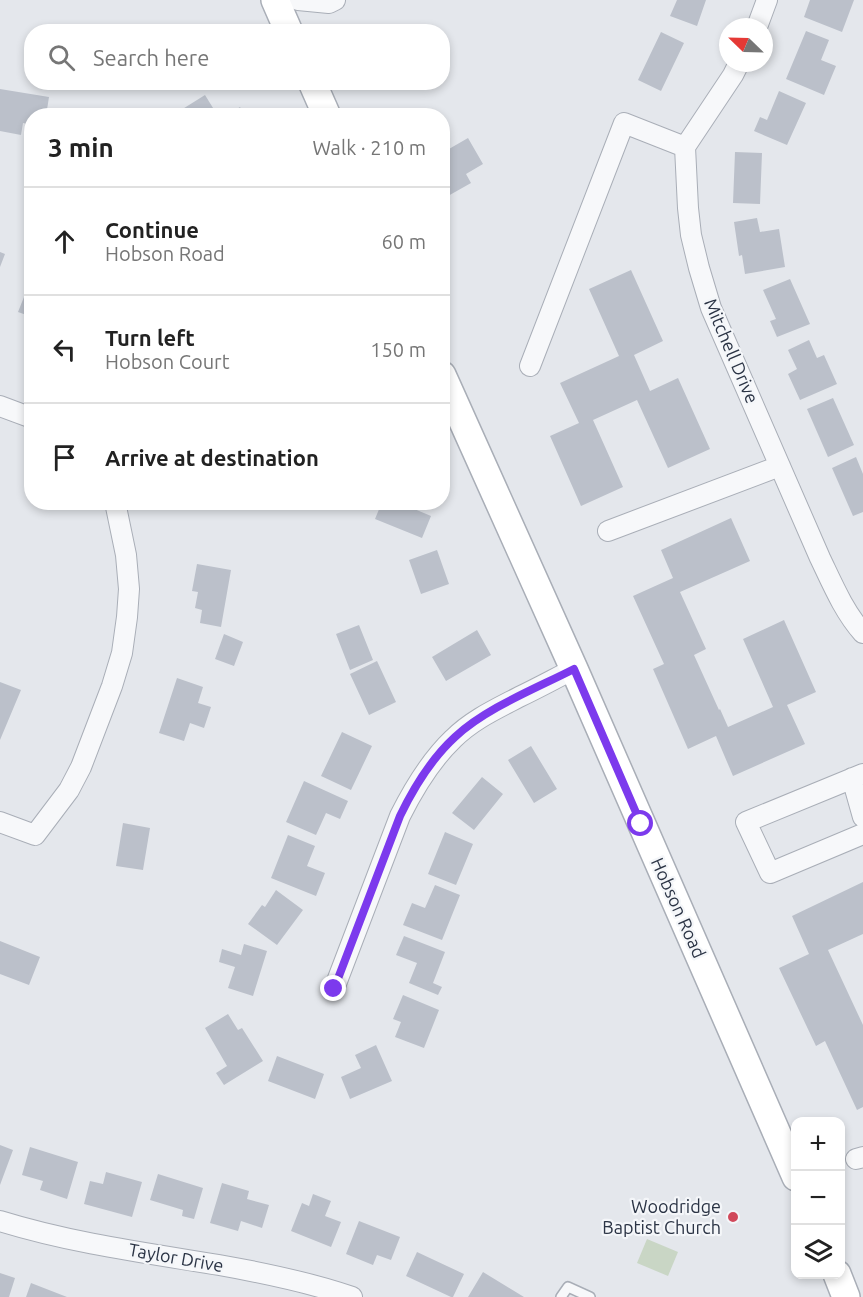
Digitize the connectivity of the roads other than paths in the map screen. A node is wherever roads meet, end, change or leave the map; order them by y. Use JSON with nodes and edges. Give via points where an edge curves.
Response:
{"nodes":[{"id":1,"x":275,"y":0,"type":"edge"},
{"id":2,"x":298,"y":0,"type":"edge"},
{"id":3,"x":335,"y":0,"type":"edge"},
{"id":4,"x":767,"y":0,"type":"edge"},
{"id":5,"x":760,"y":18,"type":"edge"},
{"id":6,"x":286,"y":24,"type":"edge"},
{"id":7,"x":734,"y":72,"type":"edge"},
{"id":8,"x":316,"y":90,"type":"edge"},
{"id":9,"x":323,"y":108,"type":"edge"},
{"id":10,"x":685,"y":147,"type":"junction"},
{"id":11,"x":530,"y":366,"type":"dead end"},
{"id":12,"x":450,"y":393,"type":"edge"},
{"id":13,"x":0,"y":406,"type":"edge"},
{"id":14,"x":24,"y":415,"type":"edge"},
{"id":15,"x":780,"y":466,"type":"junction"},
{"id":16,"x":117,"y":510,"type":"edge"},
{"id":17,"x":608,"y":531,"type":"dead end"},
{"id":18,"x":863,"y":633,"type":"edge"},
{"id":19,"x":574,"y":669,"type":"junction"},
{"id":20,"x":858,"y":776,"type":"edge"},
{"id":21,"x":863,"y":817,"type":"edge"},
{"id":22,"x":0,"y":822,"type":"edge"},
{"id":23,"x":863,"y":834,"type":"edge"},
{"id":24,"x":334,"y":989,"type":"dead end"},
{"id":25,"x":792,"y":1171,"type":"edge"},
{"id":26,"x":0,"y":1221,"type":"edge"},
{"id":27,"x":839,"y":1279,"type":"edge"},
{"id":28,"x":352,"y":1297,"type":"edge"},
{"id":29,"x":561,"y":1297,"type":"edge"},
{"id":30,"x":590,"y":1297,"type":"edge"},
{"id":31,"x":846,"y":1297,"type":"edge"}],
"edges":[{"from":1,"to":6,"type":"main road"},
{"from":2,"to":3,"type":"street"},
{"from":4,"to":5,"type":"street"},
{"from":7,"to":10,"type":"street"},
{"from":8,"to":9,"type":"main road"},
{"from":10,"to":11,"type":"street","via":[[624,123]]},
{"from":10,"to":15,"type":"street","name":"Mitchell Drive","via":[[691,236],[699,268],[711,308]]},
{"from":12,"to":19,"type":"main road","name":"Hobson Road"},
{"from":13,"to":14,"type":"street"},
{"from":15,"to":17,"type":"street"},
{"from":15,"to":18,"type":"street","name":"Mitchell Drive","via":[[839,597]]},
{"from":16,"to":22,"type":"street","via":[[129,589],[122,653],[112,686],[81,767],[35,835]]},
{"from":19,"to":24,"type":"street","via":[[486,714],[454,738],[424,774],[400,816]]},
{"from":19,"to":25,"type":"main road","name":"Hobson Road"},
{"from":20,"to":21,"type":"street"},
{"from":20,"to":23,"type":"street","via":[[746,822],[770,873]]},
{"from":26,"to":28,"type":"street","name":"Taylor Drive","via":[[85,1242],[304,1282]]},
{"from":27,"to":31,"type":"main road"},
{"from":29,"to":30,"type":"lane","via":[[568,1287]]}]}
